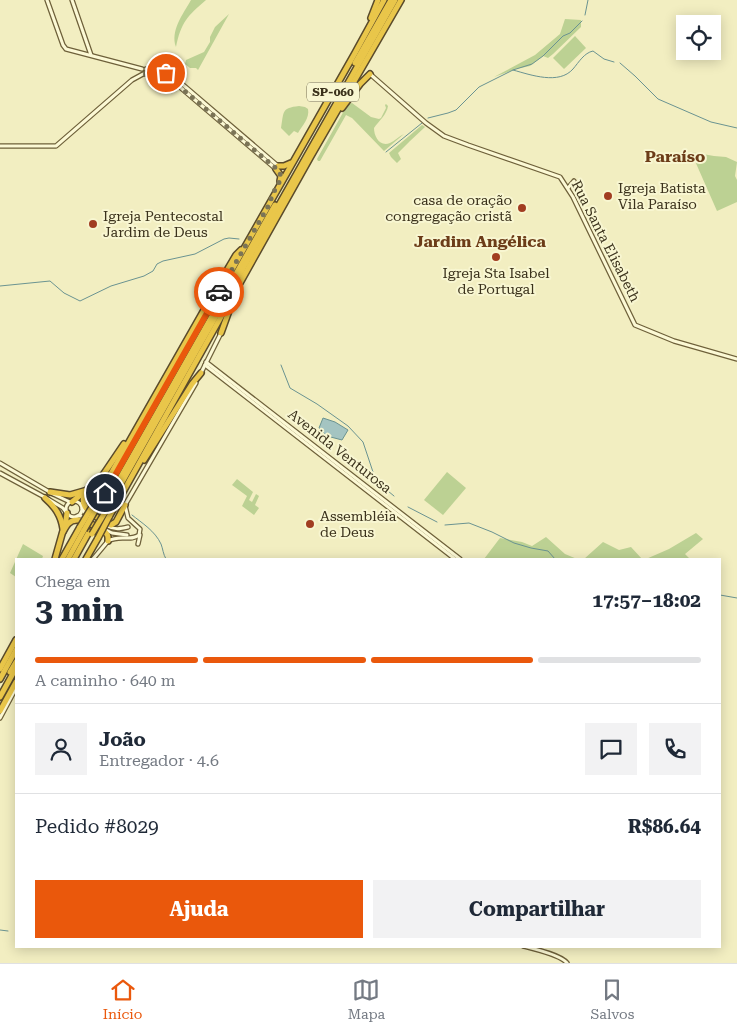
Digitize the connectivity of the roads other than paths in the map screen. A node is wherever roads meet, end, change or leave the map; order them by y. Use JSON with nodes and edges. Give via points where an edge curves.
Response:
{"nodes":[{"id":1,"x":47,"y":0,"type":"edge"},
{"id":2,"x":72,"y":0,"type":"edge"},
{"id":3,"x":378,"y":0,"type":"edge"},
{"id":4,"x":384,"y":0,"type":"edge"},
{"id":5,"x":395,"y":0,"type":"edge"},
{"id":6,"x":400,"y":0,"type":"edge"},
{"id":7,"x":389,"y":2,"type":"edge"},
{"id":8,"x":355,"y":53,"type":"junction"},
{"id":9,"x":91,"y":55,"type":"junction"},
{"id":10,"x":144,"y":71,"type":"junction"},
{"id":11,"x":370,"y":74,"type":"joint"},
{"id":12,"x":335,"y":116,"type":"junction"},
{"id":13,"x":303,"y":144,"type":"junction"},
{"id":14,"x":0,"y":146,"type":"edge"},
{"id":15,"x":277,"y":167,"type":"junction"},
{"id":16,"x":574,"y":181,"type":"dead end"},
{"id":17,"x":568,"y":189,"type":"junction"},
{"id":18,"x":270,"y":203,"type":"junction"},
{"id":19,"x":244,"y":248,"type":"junction"},
{"id":20,"x":234,"y":294,"type":"junction"},
{"id":21,"x":631,"y":316,"type":"junction"},
{"id":22,"x":628,"y":321,"type":"dead end"},
{"id":23,"x":221,"y":333,"type":"joint"},
{"id":24,"x":737,"y":360,"type":"edge"},
{"id":25,"x":206,"y":363,"type":"junction"},
{"id":26,"x":201,"y":372,"type":"junction"},
{"id":27,"x":141,"y":421,"type":"junction"},
{"id":28,"x":0,"y":464,"type":"edge"},
{"id":29,"x":0,"y":473,"type":"edge"},
{"id":30,"x":126,"y":485,"type":"junction"},
{"id":31,"x":87,"y":490,"type":"junction"},
{"id":32,"x":50,"y":492,"type":"junction"},
{"id":33,"x":45,"y":498,"type":"junction"},
{"id":34,"x":71,"y":502,"type":"junction"},
{"id":35,"x":125,"y":506,"type":"junction"},
{"id":36,"x":82,"y":508,"type":"junction"},
{"id":37,"x":98,"y":510,"type":"junction"},
{"id":38,"x":67,"y":512,"type":"junction"},
{"id":39,"x":77,"y":516,"type":"junction"},
{"id":40,"x":134,"y":525,"type":"junction"},
{"id":41,"x":128,"y":526,"type":"junction"},
{"id":42,"x":87,"y":531,"type":"junction"},
{"id":43,"x":63,"y":532,"type":"junction"},
{"id":44,"x":140,"y":533,"type":"junction"},
{"id":45,"x":128,"y":536,"type":"junction"},
{"id":46,"x":108,"y":541,"type":"junction"},
{"id":47,"x":138,"y":544,"type":"dead end"},
{"id":48,"x":55,"y":558,"type":"edge"},
{"id":49,"x":63,"y":558,"type":"edge"},
{"id":50,"x":69,"y":558,"type":"edge"},
{"id":51,"x":74,"y":558,"type":"edge"},
{"id":52,"x":78,"y":558,"type":"edge"},
{"id":53,"x":87,"y":558,"type":"edge"},
{"id":54,"x":94,"y":558,"type":"edge"},
{"id":55,"x":455,"y":558,"type":"edge"},
{"id":56,"x":459,"y":558,"type":"edge"},
{"id":57,"x":15,"y":642,"type":"edge"},
{"id":58,"x":15,"y":652,"type":"edge"},
{"id":59,"x":15,"y":664,"type":"edge"},
{"id":60,"x":0,"y":669,"type":"edge"},
{"id":61,"x":15,"y":670,"type":"edge"},
{"id":62,"x":0,"y":679,"type":"edge"},
{"id":63,"x":15,"y":684,"type":"edge"},
{"id":64,"x":0,"y":690,"type":"edge"},
{"id":65,"x":15,"y":690,"type":"edge"},
{"id":66,"x":0,"y":697,"type":"edge"},
{"id":67,"x":0,"y":711,"type":"edge"},
{"id":68,"x":0,"y":718,"type":"edge"},
{"id":69,"x":531,"y":948,"type":"edge"},
{"id":70,"x":566,"y":961,"type":"edge"}],
"edges":[{"from":1,"to":9,"type":"street","via":[[66,49]]},
{"from":2,"to":9,"type":"street"},
{"from":3,"to":8,"type":"highway"},
{"from":4,"to":8,"type":"highway"},
{"from":5,"to":37,"type":"highway","number":"SP-060"},
{"from":6,"to":12,"type":"highway","number":"SP-060"},
{"from":7,"to":37,"type":"highway","number":"SP-060"},
{"from":8,"to":13,"type":"highway","number":"SP-060"},
{"from":9,"to":10,"type":"street"},
{"from":10,"to":14,"type":"street","via":[[56,146]]},
{"from":10,"to":15,"type":"street","via":[[163,72],[175,78]]},
{"from":11,"to":12,"type":"highway"},
{"from":11,"to":17,"type":"street","name":"Rua Santa Elisabeth","via":[[444,136],[560,177]]},
{"from":12,"to":20,"type":"highway","number":"SP-060"},
{"from":13,"to":15,"type":"highway","via":[[290,164]]},
{"from":13,"to":18,"type":"highway","number":"SP-060"},
{"from":15,"to":18,"type":"highway","via":[[281,179]]},
{"from":16,"to":17,"type":"street"},
{"from":17,"to":21,"type":"street","name":"Rua Santa Elisabeth"},
{"from":18,"to":19,"type":"highway","number":"SP-060"},
{"from":19,"to":27,"type":"highway","via":[[236,255]]},
{"from":19,"to":37,"type":"highway","number":"SP-060"},
{"from":20,"to":23,"type":"highway"},
{"from":20,"to":30,"type":"highway","number":"SP-060"},
{"from":21,"to":22,"type":"street","name":"Rua Santa Elisabeth"},
{"from":21,"to":24,"type":"street","name":"Rua Santa Elisabeth","via":[[636,326],[650,332]]},
{"from":23,"to":25,"type":"street"},
{"from":25,"to":26,"type":"street"},
{"from":25,"to":55,"type":"street","name":"Avenida Venturosa"},
{"from":25,"to":56,"type":"street","name":"Avenida Venturosa"},
{"from":26,"to":30,"type":"highway"},
{"from":26,"to":35,"type":"street"},
{"from":27,"to":31,"type":"highway","via":[[100,478]]},
{"from":27,"to":37,"type":"highway"},
{"from":28,"to":32,"type":"street"},
{"from":29,"to":33,"type":"street"},
{"from":30,"to":53,"type":"highway","number":"SP-060","bridge":true},
{"from":31,"to":32,"type":"highway","via":[[70,495]]},
{"from":31,"to":34,"type":"highway"},
{"from":31,"to":35,"type":"highway","via":[[83,498],[86,509],[112,525]]},
{"from":32,"to":34,"type":"street"},
{"from":33,"to":38,"type":"street"},
{"from":33,"to":43,"type":"highway","via":[[58,513]]},
{"from":34,"to":36,"type":"street"},
{"from":34,"to":38,"type":"street"},
{"from":35,"to":40,"type":"street"},
{"from":36,"to":39,"type":"street"},
{"from":36,"to":41,"type":"street","via":[[113,528]]},
{"from":37,"to":42,"type":"highway","bridge":true},
{"from":37,"to":42,"type":"highway","number":"SP-060","bridge":true},
{"from":38,"to":39,"type":"street"},
{"from":38,"to":43,"type":"highway"},
{"from":39,"to":45,"type":"street","via":[[112,533]]},
{"from":40,"to":41,"type":"street"},
{"from":40,"to":44,"type":"street"},
{"from":41,"to":45,"type":"street"},
{"from":42,"to":49,"type":"highway"},
{"from":42,"to":50,"type":"highway","number":"SP-060"},
{"from":42,"to":51,"type":"highway","number":"SP-060"},
{"from":42,"to":52,"type":"highway","number":"SP-060"},
{"from":43,"to":46,"type":"highway","via":[[69,523],[80,520],[104,531]]},
{"from":43,"to":48,"type":"highway"},
{"from":44,"to":45,"type":"street","via":[[133,539]]},
{"from":44,"to":47,"type":"street"},
{"from":45,"to":46,"type":"street"},
{"from":46,"to":54,"type":"street"},
{"from":57,"to":60,"type":"highway"},
{"from":58,"to":62,"type":"highway"},
{"from":59,"to":64,"type":"highway"},
{"from":61,"to":66,"type":"highway"},
{"from":63,"to":67,"type":"highway"},
{"from":65,"to":68,"type":"street"},
{"from":69,"to":70,"type":"street"}]}
